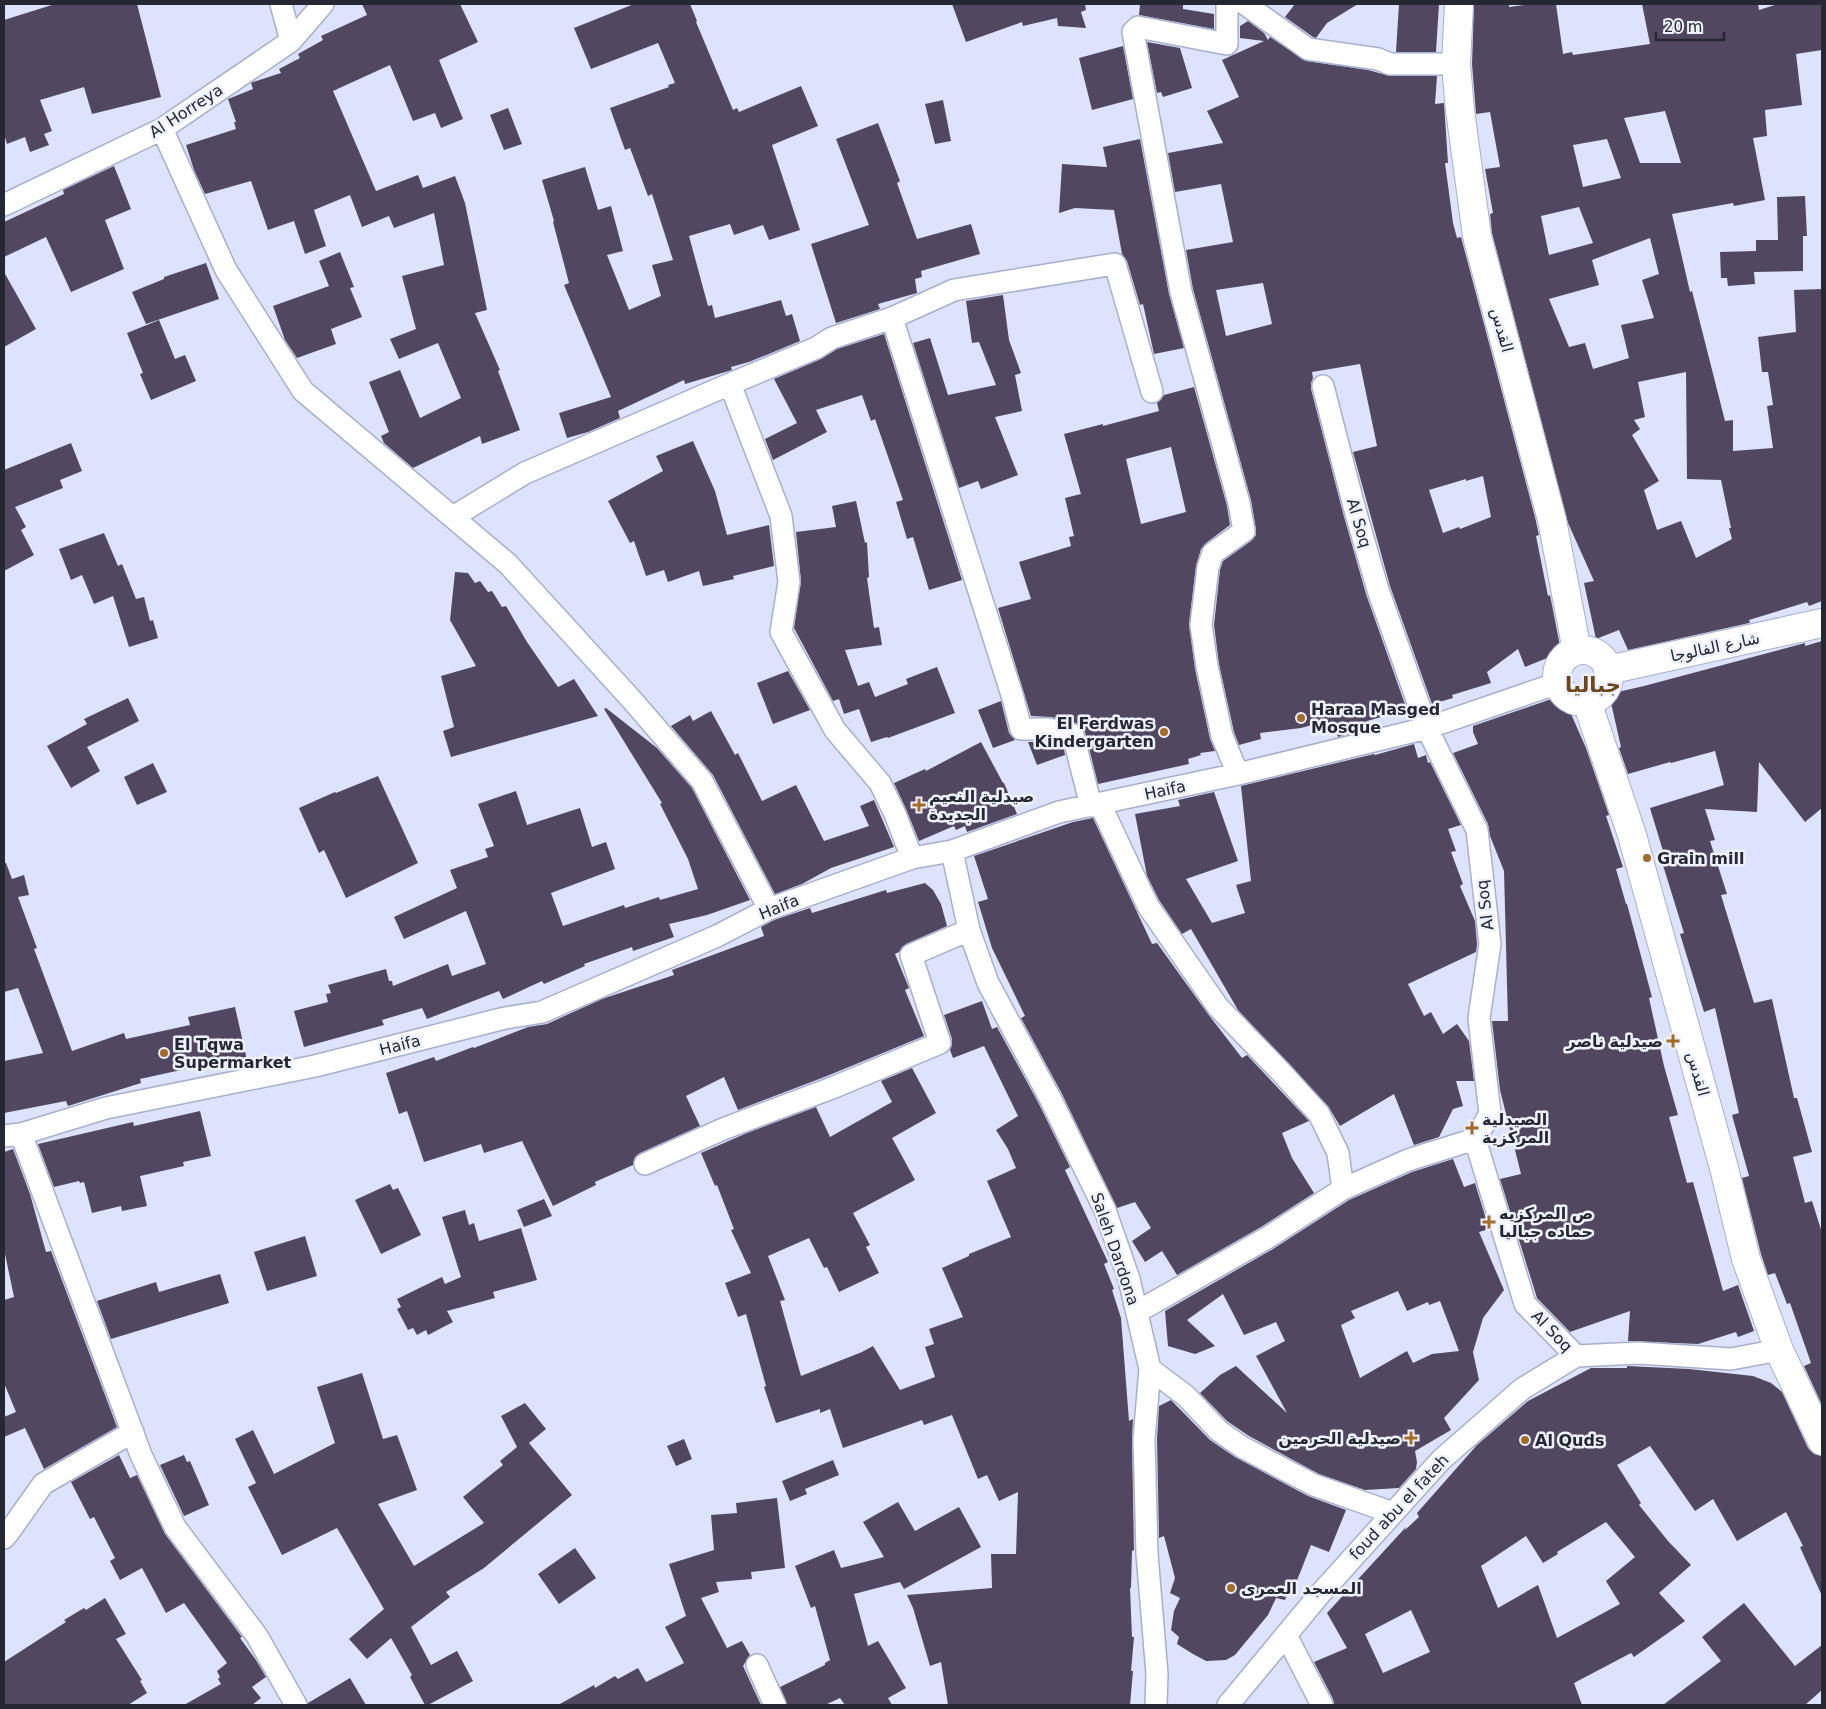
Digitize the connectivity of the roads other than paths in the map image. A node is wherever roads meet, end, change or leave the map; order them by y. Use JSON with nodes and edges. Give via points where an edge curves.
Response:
{"nodes":[{"id":1,"x":281,"y":4,"type":"edge"},
{"id":2,"x":323,"y":4,"type":"edge"},
{"id":3,"x":1227,"y":4,"type":"edge"},
{"id":4,"x":1246,"y":4,"type":"edge"},
{"id":5,"x":1459,"y":4,"type":"edge"},
{"id":6,"x":290,"y":40,"type":"junction"},
{"id":7,"x":1456,"y":64,"type":"junction"},
{"id":8,"x":162,"y":129,"type":"junction"},
{"id":9,"x":4,"y":205,"type":"edge"},
{"id":10,"x":892,"y":318,"type":"junction"},
{"id":11,"x":730,"y":384,"type":"junction"},
{"id":12,"x":1323,"y":386,"type":"dead end"},
{"id":13,"x":1152,"y":392,"type":"dead end"},
{"id":14,"x":453,"y":517,"type":"junction"},
{"id":15,"x":1822,"y":623,"type":"edge"},
{"id":16,"x":1577,"y":651,"type":"junction"},
{"id":17,"x":1608,"y":670,"type":"junction"},
{"id":18,"x":1558,"y":684,"type":"junction"},
{"id":19,"x":1587,"y":702,"type":"junction"},
{"id":20,"x":1427,"y":728,"type":"junction"},
{"id":21,"x":1238,"y":774,"type":"junction"},
{"id":22,"x":1096,"y":805,"type":"junction"},
{"id":23,"x":952,"y":851,"type":"junction"},
{"id":24,"x":912,"y":858,"type":"junction"},
{"id":25,"x":769,"y":910,"type":"junction"},
{"id":26,"x":969,"y":930,"type":"junction"},
{"id":27,"x":12,"y":1135,"type":"edge"},
{"id":28,"x":1474,"y":1139,"type":"junction"},
{"id":29,"x":645,"y":1164,"type":"dead end"},
{"id":30,"x":1343,"y":1188,"type":"junction"},
{"id":31,"x":1137,"y":1312,"type":"junction"},
{"id":32,"x":1779,"y":1350,"type":"junction"},
{"id":33,"x":1576,"y":1356,"type":"junction"},
{"id":34,"x":1150,"y":1369,"type":"junction"},
{"id":35,"x":1522,"y":1388,"type":"joint"},
{"id":36,"x":133,"y":1432,"type":"junction"},
{"id":37,"x":1822,"y":1441,"type":"edge"},
{"id":38,"x":1393,"y":1513,"type":"junction"},
{"id":39,"x":4,"y":1538,"type":"edge"},
{"id":40,"x":1286,"y":1635,"type":"junction"},
{"id":41,"x":756,"y":1665,"type":"dead end"},
{"id":42,"x":296,"y":1705,"type":"edge"},
{"id":43,"x":775,"y":1705,"type":"edge"},
{"id":44,"x":1156,"y":1705,"type":"edge"},
{"id":45,"x":1228,"y":1705,"type":"edge"},
{"id":46,"x":1322,"y":1705,"type":"edge"}],
"edges":[{"from":1,"to":6,"type":"street"},
{"from":2,"to":6,"type":"street","name":"Al Horreya"},
{"from":3,"to":21,"type":"street","via":[[1227,44],[1138,27],[1133,32],[1181,292],[1244,531],[1213,553],[1208,567],[1201,625],[1222,736]]},
{"from":4,"to":7,"type":"street","via":[[1308,49],[1378,59],[1390,64]]},
{"from":5,"to":7,"type":"main road","name":"القدس"},
{"from":6,"to":8,"type":"street","name":"Al Horreya"},
{"from":7,"to":16,"type":"main road","name":"القدس","via":[[1477,236],[1552,520]]},
{"from":8,"to":9,"type":"street","name":"Al Horreya"},
{"from":8,"to":14,"type":"street","via":[[226,270],[303,391]]},
{"from":10,"to":11,"type":"street","via":[[832,338],[816,348]]},
{"from":10,"to":13,"type":"street","via":[[954,290],[1114,264]]},
{"from":10,"to":22,"type":"street","via":[[1021,729],[1048,729],[1073,735]]},
{"from":11,"to":14,"type":"street","via":[[525,473]]},
{"from":11,"to":24,"type":"street","via":[[781,516],[789,582],[781,632],[834,730],[880,783]]},
{"from":12,"to":20,"type":"street","name":"Al Soq","via":[[1378,590]]},
{"from":14,"to":25,"type":"street","via":[[508,564],[702,781]]},
{"from":15,"to":17,"type":"main road","name":"شارع الفالوجا"},
{"from":16,"to":17,"type":"main road","via":[[1600,657]]},
{"from":16,"to":18,"type":"main road","via":[[1563,660],[1556,675]]},
{"from":17,"to":19,"type":"main road","via":[[1602,694]]},
{"from":18,"to":19,"type":"main road","via":[[1566,696]]},
{"from":18,"to":20,"type":"street","name":"Haifa"},
{"from":19,"to":32,"type":"main road","name":"القدس","via":[[1632,835],[1722,1159],[1746,1259]]},
{"from":20,"to":21,"type":"street","name":"Haifa"},
{"from":20,"to":28,"type":"street","name":"Al Soq","via":[[1477,830],[1490,944],[1479,1018],[1490,1114]]},
{"from":21,"to":22,"type":"street","name":"Haifa"},
{"from":22,"to":23,"type":"street","name":"Haifa","via":[[1059,812]]},
{"from":22,"to":30,"type":"street","via":[[1148,906],[1218,1007],[1319,1114],[1338,1153]]},
{"from":23,"to":24,"type":"street","name":"Haifa"},
{"from":23,"to":26,"type":"street","name":"Saleh Dardona"},
{"from":24,"to":25,"type":"street","name":"Haifa"},
{"from":25,"to":27,"type":"street","name":"Haifa","via":[[718,936],[542,1012],[505,1018],[315,1066],[106,1108]]},
{"from":26,"to":29,"type":"street","via":[[910,954],[940,1043],[723,1129]]},
{"from":26,"to":31,"type":"street","name":"Saleh Dardona","via":[[988,984],[1050,1098],[1104,1210],[1129,1279]]},
{"from":27,"to":36,"type":"street"},
{"from":28,"to":30,"type":"street","via":[[1408,1160]]},
{"from":28,"to":33,"type":"street","name":"Al Soq","via":[[1525,1304]]},
{"from":30,"to":31,"type":"street","via":[[1267,1238]]},
{"from":31,"to":34,"type":"street","name":"Saleh Dardona"},
{"from":32,"to":33,"type":"street","via":[[1730,1359],[1638,1353]]},
{"from":32,"to":37,"type":"main road","name":"القدس"},
{"from":33,"to":35,"type":"street","name":"Al Soq"},
{"from":34,"to":38,"type":"street","via":[[1186,1396],[1219,1431],[1242,1446],[1314,1485]]},
{"from":34,"to":44,"type":"street","name":"Saleh Dardona","via":[[1144,1439]]},
{"from":35,"to":38,"type":"street","name":"foud abu el fateh","via":[[1440,1460]]},
{"from":36,"to":39,"type":"street","via":[[43,1484]]},
{"from":36,"to":42,"type":"street","via":[[175,1527],[257,1636]]},
{"from":38,"to":40,"type":"street","name":"foud abu el fateh"},
{"from":40,"to":45,"type":"street","name":"foud abu el fateh"},
{"from":40,"to":46,"type":"street"},
{"from":41,"to":43,"type":"street"}]}
